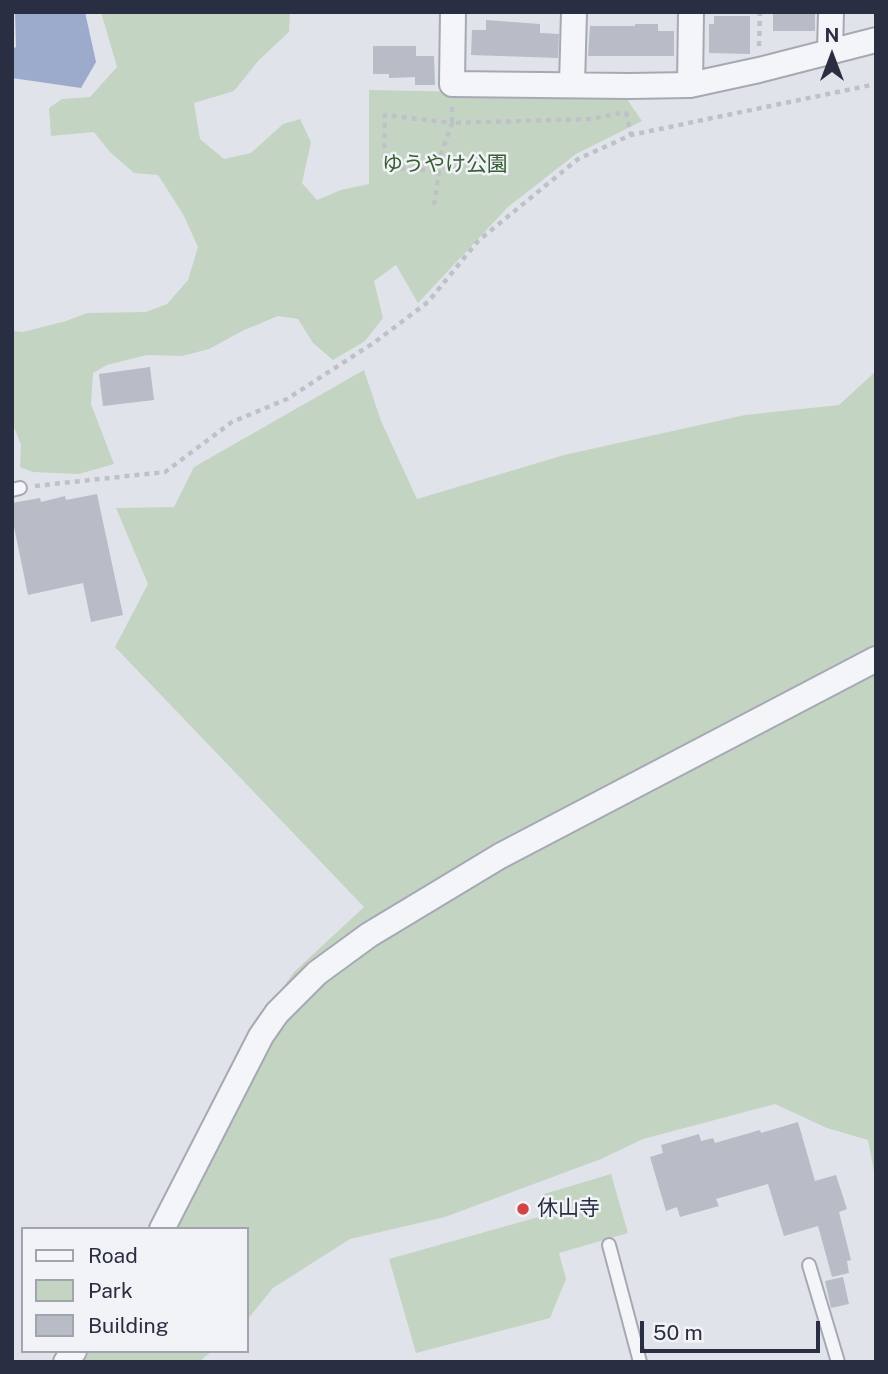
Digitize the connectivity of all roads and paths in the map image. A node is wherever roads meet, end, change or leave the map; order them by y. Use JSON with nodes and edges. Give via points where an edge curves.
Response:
{"nodes":[{"id":1,"x":453,"y":12,"type":"edge"},
{"id":2,"x":574,"y":12,"type":"edge"},
{"id":3,"x":691,"y":12,"type":"edge"},
{"id":4,"x":760,"y":12,"type":"edge"},
{"id":5,"x":831,"y":12,"type":"edge"},
{"id":6,"x":876,"y":40,"type":"edge"},
{"id":7,"x":830,"y":51,"type":"junction"},
{"id":8,"x":759,"y":70,"type":"junction"},
{"id":9,"x":572,"y":84,"type":"junction"},
{"id":10,"x":876,"y":84,"type":"edge"},
{"id":11,"x":690,"y":85,"type":"junction"},
{"id":12,"x":626,"y":112,"type":"dead end"},
{"id":13,"x":631,"y":135,"type":"junction"},
{"id":14,"x":439,"y":171,"type":"junction"},
{"id":15,"x":434,"y":205,"type":"dead end"},
{"id":16,"x":16,"y":489,"type":"edge"},
{"id":17,"x":876,"y":659,"type":"edge"},
{"id":18,"x":163,"y":1227,"type":"edge"},
{"id":19,"x":609,"y":1245,"type":"dead end"},
{"id":20,"x":809,"y":1265,"type":"dead end"},
{"id":21,"x":640,"y":1362,"type":"edge"},
{"id":22,"x":838,"y":1362,"type":"edge"}],
"edges":[{"from":1,"to":9,"type":"street","via":[[452,84]]},
{"from":2,"to":9,"type":"street"},
{"from":3,"to":11,"type":"street"},
{"from":4,"to":8,"type":"path"},
{"from":5,"to":7,"type":"street"},
{"from":6,"to":7,"type":"street"},
{"from":7,"to":8,"type":"street"},
{"from":8,"to":11,"type":"street"},
{"from":9,"to":11,"type":"street"},
{"from":10,"to":13,"type":"path"},
{"from":12,"to":13,"type":"path"},
{"from":13,"to":16,"type":"path","via":[[578,159],[478,241],[428,302],[375,342],[287,399],[232,422],[165,472]]},
{"from":14,"to":14,"type":"path","via":[[384,167],[386,115],[452,123]]},
{"from":14,"to":15,"type":"path"},
{"from":17,"to":18,"type":"street","via":[[500,856],[369,934],[317,973],[261,1036]]},
{"from":19,"to":21,"type":"lane"},
{"from":20,"to":22,"type":"lane"}]}
